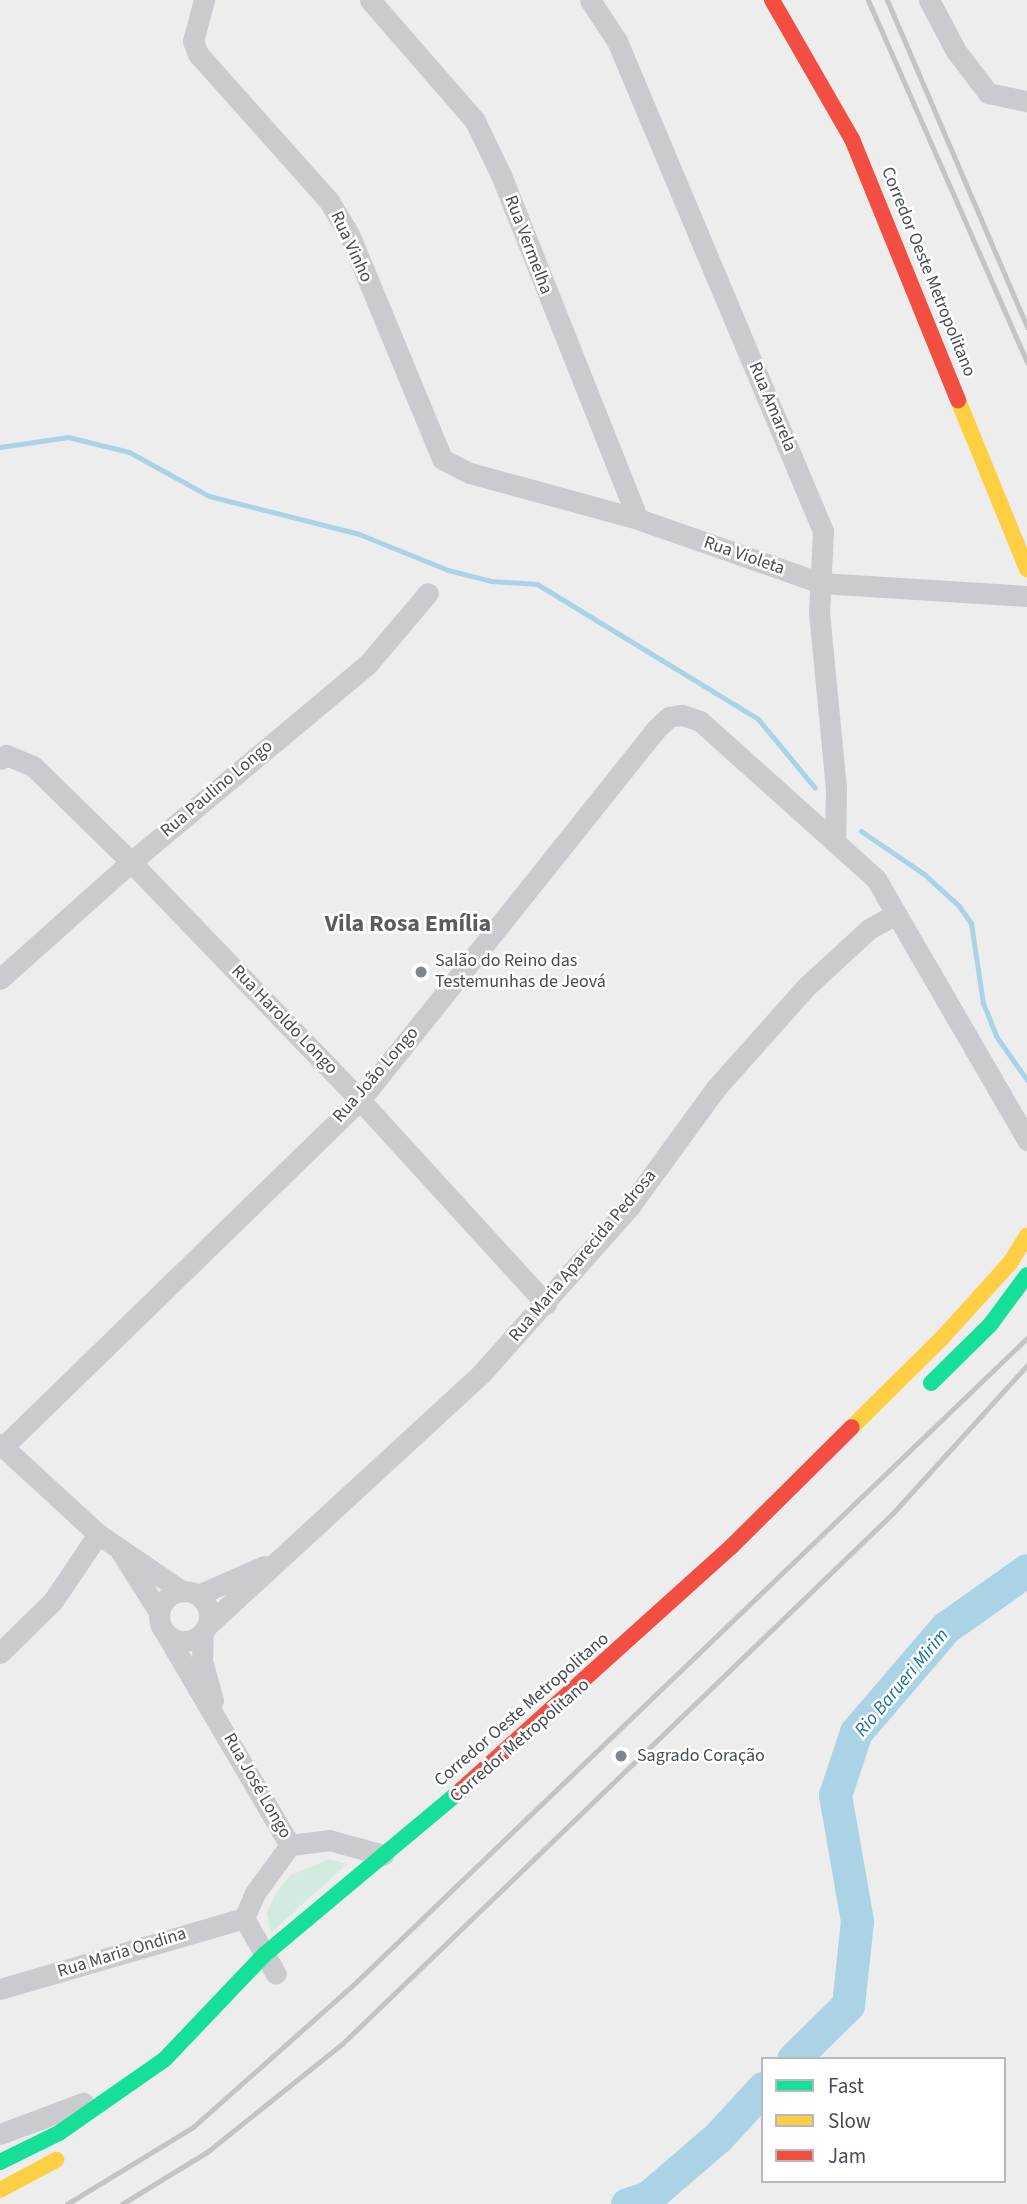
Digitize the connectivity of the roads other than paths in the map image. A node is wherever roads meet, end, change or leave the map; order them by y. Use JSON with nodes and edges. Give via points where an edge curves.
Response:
{"nodes":[{"id":1,"x":204,"y":0,"type":"edge"},
{"id":2,"x":370,"y":0,"type":"edge"},
{"id":3,"x":590,"y":0,"type":"edge"},
{"id":4,"x":772,"y":0,"type":"edge"},
{"id":5,"x":929,"y":0,"type":"edge"},
{"id":6,"x":834,"y":71,"type":"dead end"},
{"id":7,"x":1021,"y":101,"type":"edge"},
{"id":8,"x":470,"y":473,"type":"joint"},
{"id":9,"x":638,"y":519,"type":"junction"},
{"id":10,"x":1027,"y":522,"type":"edge"},
{"id":11,"x":1027,"y":569,"type":"edge"},
{"id":12,"x":821,"y":583,"type":"junction"},
{"id":13,"x":428,"y":593,"type":"dead end"},
{"id":14,"x":1027,"y":596,"type":"edge"},
{"id":15,"x":3,"y":757,"type":"edge"},
{"id":16,"x":835,"y":842,"type":"junction"},
{"id":17,"x":131,"y":862,"type":"junction"},
{"id":18,"x":896,"y":914,"type":"junction"},
{"id":19,"x":0,"y":979,"type":"edge"},
{"id":20,"x":360,"y":1100,"type":"junction"},
{"id":21,"x":1027,"y":1140,"type":"edge"},
{"id":22,"x":1027,"y":1236,"type":"edge"},
{"id":23,"x":1027,"y":1262,"type":"edge"},
{"id":24,"x":1027,"y":1275,"type":"edge"},
{"id":25,"x":546,"y":1304,"type":"junction"},
{"id":26,"x":996,"y":1317,"type":"junction"},
{"id":27,"x":922,"y":1392,"type":"dead end"},
{"id":28,"x":1,"y":1446,"type":"edge"},
{"id":29,"x":98,"y":1534,"type":"junction"},
{"id":30,"x":117,"y":1547,"type":"junction"},
{"id":31,"x":284,"y":1555,"type":"junction"},
{"id":32,"x":190,"y":1593,"type":"junction"},
{"id":33,"x":159,"y":1612,"type":"junction"},
{"id":34,"x":206,"y":1629,"type":"junction"},
{"id":35,"x":166,"y":1634,"type":"junction"},
{"id":36,"x":0,"y":1653,"type":"edge"},
{"id":37,"x":218,"y":1719,"type":"junction"},
{"id":38,"x":290,"y":1845,"type":"junction"},
{"id":39,"x":383,"y":1855,"type":"junction"},
{"id":40,"x":371,"y":1890,"type":"dead end"},
{"id":41,"x":244,"y":1918,"type":"junction"},
{"id":42,"x":291,"y":1958,"type":"dead end"},
{"id":43,"x":269,"y":1970,"type":"junction"},
{"id":44,"x":0,"y":1989,"type":"edge"},
{"id":45,"x":188,"y":2060,"type":"dead end"},
{"id":46,"x":170,"y":2077,"type":"dead end"},
{"id":47,"x":137,"y":2081,"type":"junction"},
{"id":48,"x":0,"y":2134,"type":"edge"},
{"id":49,"x":69,"y":2153,"type":"dead end"},
{"id":50,"x":0,"y":2162,"type":"edge"},
{"id":51,"x":0,"y":2190,"type":"edge"}],
"edges":[{"from":1,"to":8,"type":"street","name":"Rua Vinho","via":[[193,41],[198,54],[329,201],[349,234],[434,445],[442,459]]},
{"from":2,"to":9,"type":"street","name":"Rua Vermelha","via":[[475,121],[501,175]]},
{"from":3,"to":12,"type":"street","name":"Rua Amarela","via":[[617,41],[813,501],[823,531]]},
{"from":4,"to":11,"type":"main road","name":"Corredor Oeste Metropolitano","via":[[852,139]]},
{"from":5,"to":7,"type":"street","via":[[956,51],[988,93]]},
{"from":6,"to":10,"type":"main road","via":[[890,192]]},
{"from":8,"to":9,"type":"street","name":"Rua Violeta"},
{"from":9,"to":12,"type":"street","name":"Rua Violeta"},
{"from":12,"to":14,"type":"street","name":"Rua Violeta"},
{"from":12,"to":16,"type":"street","name":"Rua Amarela","via":[[820,623],[836,787]]},
{"from":13,"to":17,"type":"street","name":"Rua Paulino Longo","via":[[367,665]]},
{"from":15,"to":17,"type":"street","name":"Rua Haroldo Longo","via":[[33,766]]},
{"from":16,"to":18,"type":"street","via":[[876,879]]},
{"from":16,"to":20,"type":"street","name":"Rua João Longo","via":[[691,717],[670,718],[655,730]]},
{"from":17,"to":19,"type":"street","name":"Rua Paulino Longo"},
{"from":17,"to":20,"type":"street","name":"Rua Haroldo Longo"},
{"from":18,"to":21,"type":"street"},
{"from":18,"to":25,"type":"street","name":"Rua Maria Aparecida Pedrosa","via":[[869,929],[807,986],[716,1088],[630,1206]]},
{"from":20,"to":25,"type":"street","name":"Rua Haroldo Longo"},
{"from":20,"to":28,"type":"street","name":"Rua João Longo"},
{"from":22,"to":39,"type":"main road","name":"Corredor Oeste Metropolitano","via":[[1010,1263],[942,1338],[731,1547],[533,1729]]},
{"from":23,"to":26,"type":"main road"},
{"from":24,"to":26,"type":"main road"},
{"from":25,"to":31,"type":"street","name":"Rua Maria Aparecida Pedrosa","via":[[481,1374]]},
{"from":26,"to":27,"type":"main road"},
{"from":28,"to":29,"type":"street","name":"Rua José Longo"},
{"from":29,"to":30,"type":"street","name":"Rua José Longo"},
{"from":29,"to":36,"type":"street","via":[[53,1601]]},
{"from":30,"to":32,"type":"street","name":"Rua José Longo"},
{"from":30,"to":33,"type":"street","name":"Rua José Longo"},
{"from":31,"to":32,"type":"street","name":"Rua Maria Aparecida Pedrosa","via":[[233,1584]]},
{"from":31,"to":34,"type":"street","name":"Rua Maria Aparecida Pedrosa"},
{"from":32,"to":33,"type":"street","via":[[167,1597]]},
{"from":32,"to":34,"type":"street","name":"Rua José Longo","via":[[208,1608]]},
{"from":33,"to":35,"type":"street","name":"Rua José Longo"},
{"from":34,"to":35,"type":"street","via":[[181,1641]]},
{"from":34,"to":37,"type":"street","name":"Rua José Longo","via":[[202,1661]]},
{"from":35,"to":37,"type":"street","name":"Rua José Longo"},
{"from":37,"to":38,"type":"street","name":"Rua José Longo"},
{"from":38,"to":39,"type":"street","name":"Rua José Longo","via":[[329,1840]]},
{"from":38,"to":41,"type":"street","via":[[255,1893]]},
{"from":39,"to":40,"type":"main road","via":[[383,1869]]},
{"from":39,"to":43,"type":"main road","name":"Corredor Oeste Metropolitano"},
{"from":41,"to":43,"type":"street"},
{"from":41,"to":44,"type":"street","name":"Rua Maria Ondina"},
{"from":42,"to":43,"type":"main road"},
{"from":43,"to":47,"type":"main road","name":"Corredor Oeste Metropolitano"},
{"from":45,"to":46,"type":"main road"},
{"from":47,"to":48,"type":"street"},
{"from":47,"to":50,"type":"main road","name":"Corredor Oeste Metropolitano","via":[[59,2133]]},
{"from":49,"to":51,"type":"main road"}]}
